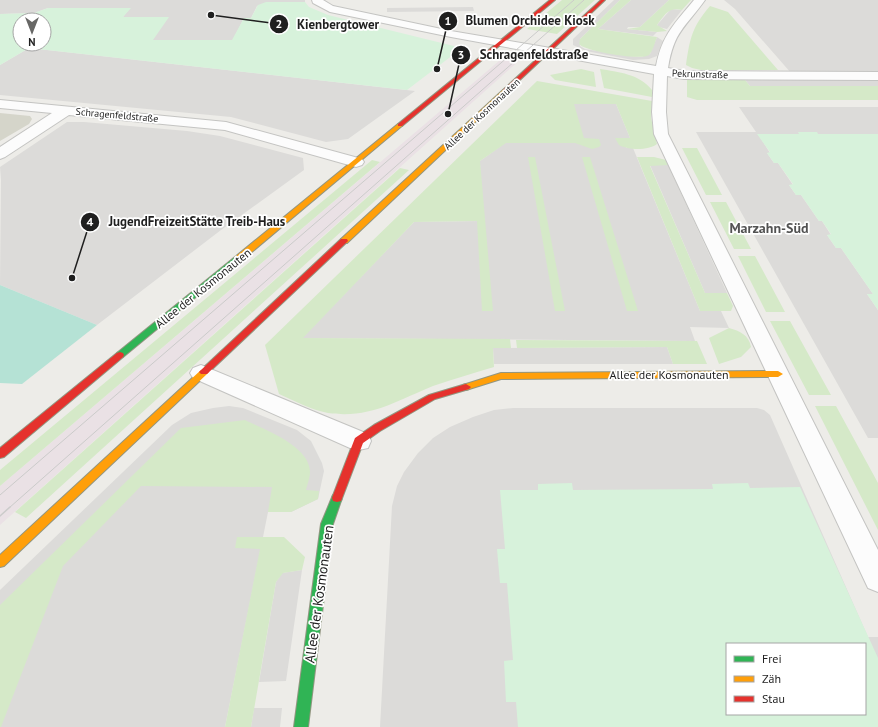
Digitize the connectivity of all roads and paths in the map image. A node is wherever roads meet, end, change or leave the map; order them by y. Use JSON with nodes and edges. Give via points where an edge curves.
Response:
{"nodes":[{"id":1,"x":318,"y":0,"type":"edge"},
{"id":2,"x":553,"y":0,"type":"edge"},
{"id":3,"x":603,"y":0,"type":"edge"},
{"id":4,"x":700,"y":0,"type":"edge"},
{"id":5,"x":364,"y":10,"type":"dead end"},
{"id":6,"x":351,"y":14,"type":"junction"},
{"id":7,"x":501,"y":43,"type":"junction"},
{"id":8,"x":548,"y":52,"type":"junction"},
{"id":9,"x":660,"y":72,"type":"junction"},
{"id":10,"x":878,"y":76,"type":"edge"},
{"id":11,"x":0,"y":104,"type":"edge"},
{"id":12,"x":65,"y":111,"type":"junction"},
{"id":13,"x":0,"y":154,"type":"edge"},
{"id":14,"x":356,"y":162,"type":"junction"},
{"id":15,"x":201,"y":373,"type":"junction"},
{"id":16,"x":778,"y":374,"type":"junction"},
{"id":17,"x":358,"y":441,"type":"junction"},
{"id":18,"x":0,"y":454,"type":"edge"},
{"id":19,"x":0,"y":562,"type":"edge"},
{"id":20,"x":878,"y":579,"type":"edge"},
{"id":21,"x":301,"y":727,"type":"edge"}],
"edges":[{"from":1,"to":6,"type":"street","name":"Pekrunstraße","via":[[330,9]]},
{"from":2,"to":7,"type":"main road","name":"Allee der Kosmonauten"},
{"from":3,"to":8,"type":"main road","name":"Allee der Kosmonauten"},
{"from":4,"to":9,"type":"street","via":[[671,37]]},
{"from":5,"to":6,"type":"street"},
{"from":6,"to":7,"type":"street","name":"Pekrunstraße"},
{"from":7,"to":8,"type":"street","name":"Pekrunstraße"},
{"from":7,"to":14,"type":"main road","name":"Allee der Kosmonauten"},
{"from":8,"to":9,"type":"street","name":"Pekrunstraße"},
{"from":8,"to":15,"type":"main road","name":"Allee der Kosmonauten"},
{"from":9,"to":10,"type":"street","name":"Pekrunstraße","via":[[684,76]]},
{"from":9,"to":16,"type":"street","via":[[661,134]]},
{"from":11,"to":12,"type":"street","name":"Schragenfeldstraße"},
{"from":12,"to":13,"type":"street","name":"Schragenfeldstraße"},
{"from":12,"to":14,"type":"street","name":"Schragenfeldstraße","via":[[226,126]]},
{"from":14,"to":18,"type":"main road","name":"Allee der Kosmonauten"},
{"from":15,"to":17,"type":"street"},
{"from":15,"to":19,"type":"main road","name":"Allee der Kosmonauten"},
{"from":16,"to":17,"type":"main road","name":"Allee der Kosmonauten","via":[[501,376],[432,397]]},
{"from":16,"to":20,"type":"street"},
{"from":17,"to":21,"type":"main road","name":"Allee der Kosmonauten","via":[[327,524]]}]}
